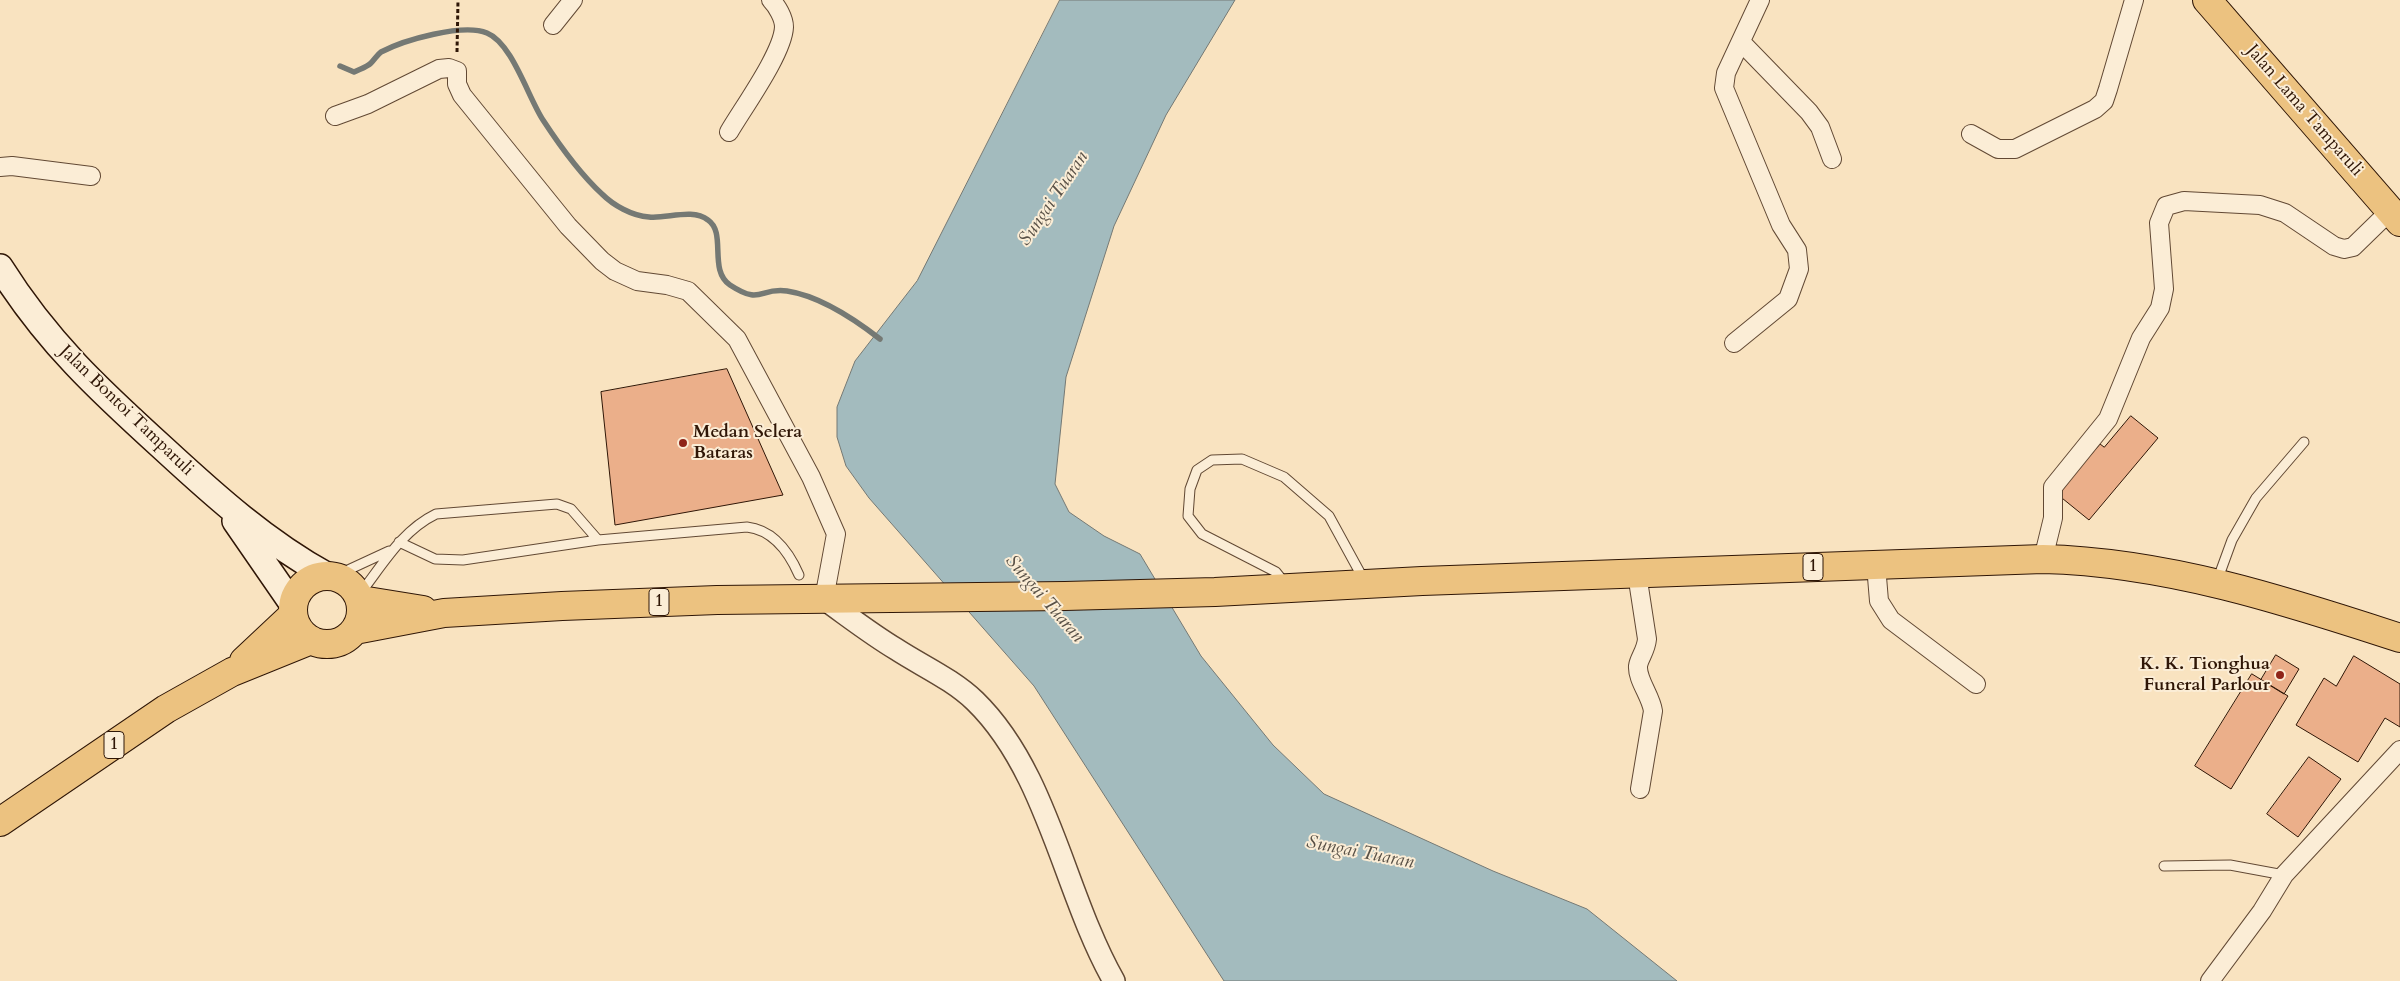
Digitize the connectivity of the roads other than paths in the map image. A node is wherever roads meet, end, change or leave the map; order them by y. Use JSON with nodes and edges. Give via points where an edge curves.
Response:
{"nodes":[{"id":1,"x":573,"y":0,"type":"edge"},
{"id":2,"x":771,"y":0,"type":"edge"},
{"id":3,"x":1760,"y":0,"type":"edge"},
{"id":4,"x":2134,"y":0,"type":"edge"},
{"id":5,"x":2208,"y":0,"type":"edge"},
{"id":6,"x":552,"y":25,"type":"dead end"},
{"id":7,"x":1741,"y":42,"type":"junction"},
{"id":8,"x":335,"y":116,"type":"dead end"},
{"id":9,"x":728,"y":132,"type":"dead end"},
{"id":10,"x":1971,"y":134,"type":"dead end"},
{"id":11,"x":1832,"y":159,"type":"dead end"},
{"id":12,"x":0,"y":167,"type":"edge"},
{"id":13,"x":91,"y":176,"type":"dead end"},
{"id":14,"x":2395,"y":216,"type":"edge"},
{"id":15,"x":0,"y":267,"type":"edge"},
{"id":16,"x":1734,"y":343,"type":"dead end"},
{"id":17,"x":2304,"y":442,"type":"dead end"},
{"id":18,"x":222,"y":503,"type":"junction"},
{"id":19,"x":598,"y":540,"type":"junction"},
{"id":20,"x":399,"y":542,"type":"junction"},
{"id":21,"x":392,"y":550,"type":"junction"},
{"id":22,"x":2043,"y":559,"type":"junction"},
{"id":23,"x":1876,"y":565,"type":"junction"},
{"id":24,"x":1637,"y":574,"type":"junction"},
{"id":25,"x":799,"y":575,"type":"dead end"},
{"id":26,"x":331,"y":576,"type":"junction"},
{"id":27,"x":1366,"y":584,"type":"junction"},
{"id":28,"x":2216,"y":584,"type":"junction"},
{"id":29,"x":1280,"y":589,"type":"junction"},
{"id":30,"x":360,"y":598,"type":"junction"},
{"id":31,"x":824,"y":600,"type":"junction"},
{"id":32,"x":293,"y":610,"type":"junction"},
{"id":33,"x":444,"y":613,"type":"junction"},
{"id":34,"x":355,"y":630,"type":"junction"},
{"id":35,"x":2400,"y":638,"type":"edge"},
{"id":36,"x":311,"y":640,"type":"junction"},
{"id":37,"x":232,"y":672,"type":"junction"},
{"id":38,"x":1976,"y":684,"type":"dead end"},
{"id":39,"x":2400,"y":750,"type":"edge"},
{"id":40,"x":1640,"y":789,"type":"dead end"},
{"id":41,"x":0,"y":822,"type":"edge"},
{"id":42,"x":2164,"y":866,"type":"dead end"},
{"id":43,"x":2284,"y":875,"type":"junction"},
{"id":44,"x":1114,"y":981,"type":"edge"},
{"id":45,"x":2210,"y":981,"type":"edge"}],
"edges":[{"from":1,"to":6,"type":"street"},
{"from":2,"to":9,"type":"street","via":[[784,25],[781,44]]},
{"from":3,"to":7,"type":"street"},
{"from":4,"to":10,"type":"street","via":[[2104,101],[2095,109],[2015,149],[1998,149]]},
{"from":5,"to":14,"type":"highway","name":"Jalan Lama Tamparuli"},
{"from":7,"to":11,"type":"street","via":[[1809,112],[1820,127]]},
{"from":7,"to":16,"type":"street","via":[[1726,73],[1724,88],[1781,225],[1797,250],[1799,269],[1788,299]]},
{"from":8,"to":31,"type":"street","via":[[368,104],[439,69],[457,71],[457,84],[462,95],[568,226],[602,262],[637,281],[688,291],[737,339],[811,477],[836,534]]},
{"from":12,"to":13,"type":"street"},
{"from":14,"to":22,"type":"street","via":[[2353,247],[2344,249],[2334,246],[2285,213],[2260,205],[2184,201],[2166,206],[2159,223],[2164,289],[2160,308],[2141,338],[2108,419],[2053,487],[2054,518]]},
{"from":15,"to":18,"type":"main road","name":"Jalan Bontoi Tamparuli","via":[[20,299],[89,380]]},
{"from":17,"to":28,"type":"lane","via":[[2256,498],[2232,540]]},
{"from":18,"to":26,"type":"main road","name":"Jalan Bontoi Tamparuli","via":[[297,559]]},
{"from":18,"to":32,"type":"main road","name":"Jalan Bontoi Tamparuli"},
{"from":19,"to":20,"type":"lane","via":[[463,560],[435,559]]},
{"from":19,"to":20,"type":"lane","via":[[571,509],[557,504],[436,514]]},
{"from":19,"to":25,"type":"lane","via":[[747,526],[759,528],[774,538],[792,558]]},
{"from":20,"to":21,"type":"lane"},
{"from":21,"to":26,"type":"lane"},
{"from":21,"to":30,"type":"lane"},
{"from":22,"to":23,"type":"highway","number":"1"},
{"from":22,"to":28,"type":"highway","number":"1","via":[[2133,565]]},
{"from":23,"to":24,"type":"highway","number":"1"},
{"from":23,"to":38,"type":"street","via":[[1879,601],[1891,620]]},
{"from":24,"to":27,"type":"highway","number":"1"},
{"from":24,"to":40,"type":"street","via":[[1647,639],[1646,650],[1638,663],[1639,674],[1653,711]]},
{"from":26,"to":30,"type":"highway","via":[[353,587]]},
{"from":26,"to":32,"type":"highway","number":"1","via":[[308,582],[298,592]]},
{"from":27,"to":29,"type":"highway","number":"1"},
{"from":27,"to":29,"type":"lane","via":[[1329,516],[1284,477],[1242,459],[1212,460],[1197,470],[1190,489],[1188,516],[1202,534],[1276,572],[1280,577]]},
{"from":28,"to":35,"type":"highway","number":"1"},
{"from":29,"to":31,"type":"highway","number":"1"},
{"from":30,"to":33,"type":"highway","number":"1"},
{"from":30,"to":34,"type":"highway","via":[[362,611]]},
{"from":31,"to":33,"type":"highway","number":"1","via":[[669,602]]},
{"from":31,"to":44,"type":"street","via":[[896,650],[950,681],[975,700],[998,728],[1019,760],[1039,801],[1096,950]]},
{"from":32,"to":36,"type":"highway","via":[[299,630]]},
{"from":32,"to":37,"type":"highway","number":"1"},
{"from":33,"to":34,"type":"highway","number":"1"},
{"from":34,"to":36,"type":"highway","number":"1","via":[[335,643]]},
{"from":36,"to":37,"type":"highway","number":"1"},
{"from":37,"to":41,"type":"highway","number":"1","via":[[166,709]]},
{"from":39,"to":43,"type":"street"},
{"from":42,"to":43,"type":"lane","via":[[2230,866]]},
{"from":43,"to":45,"type":"street","via":[[2262,911]]}]}
